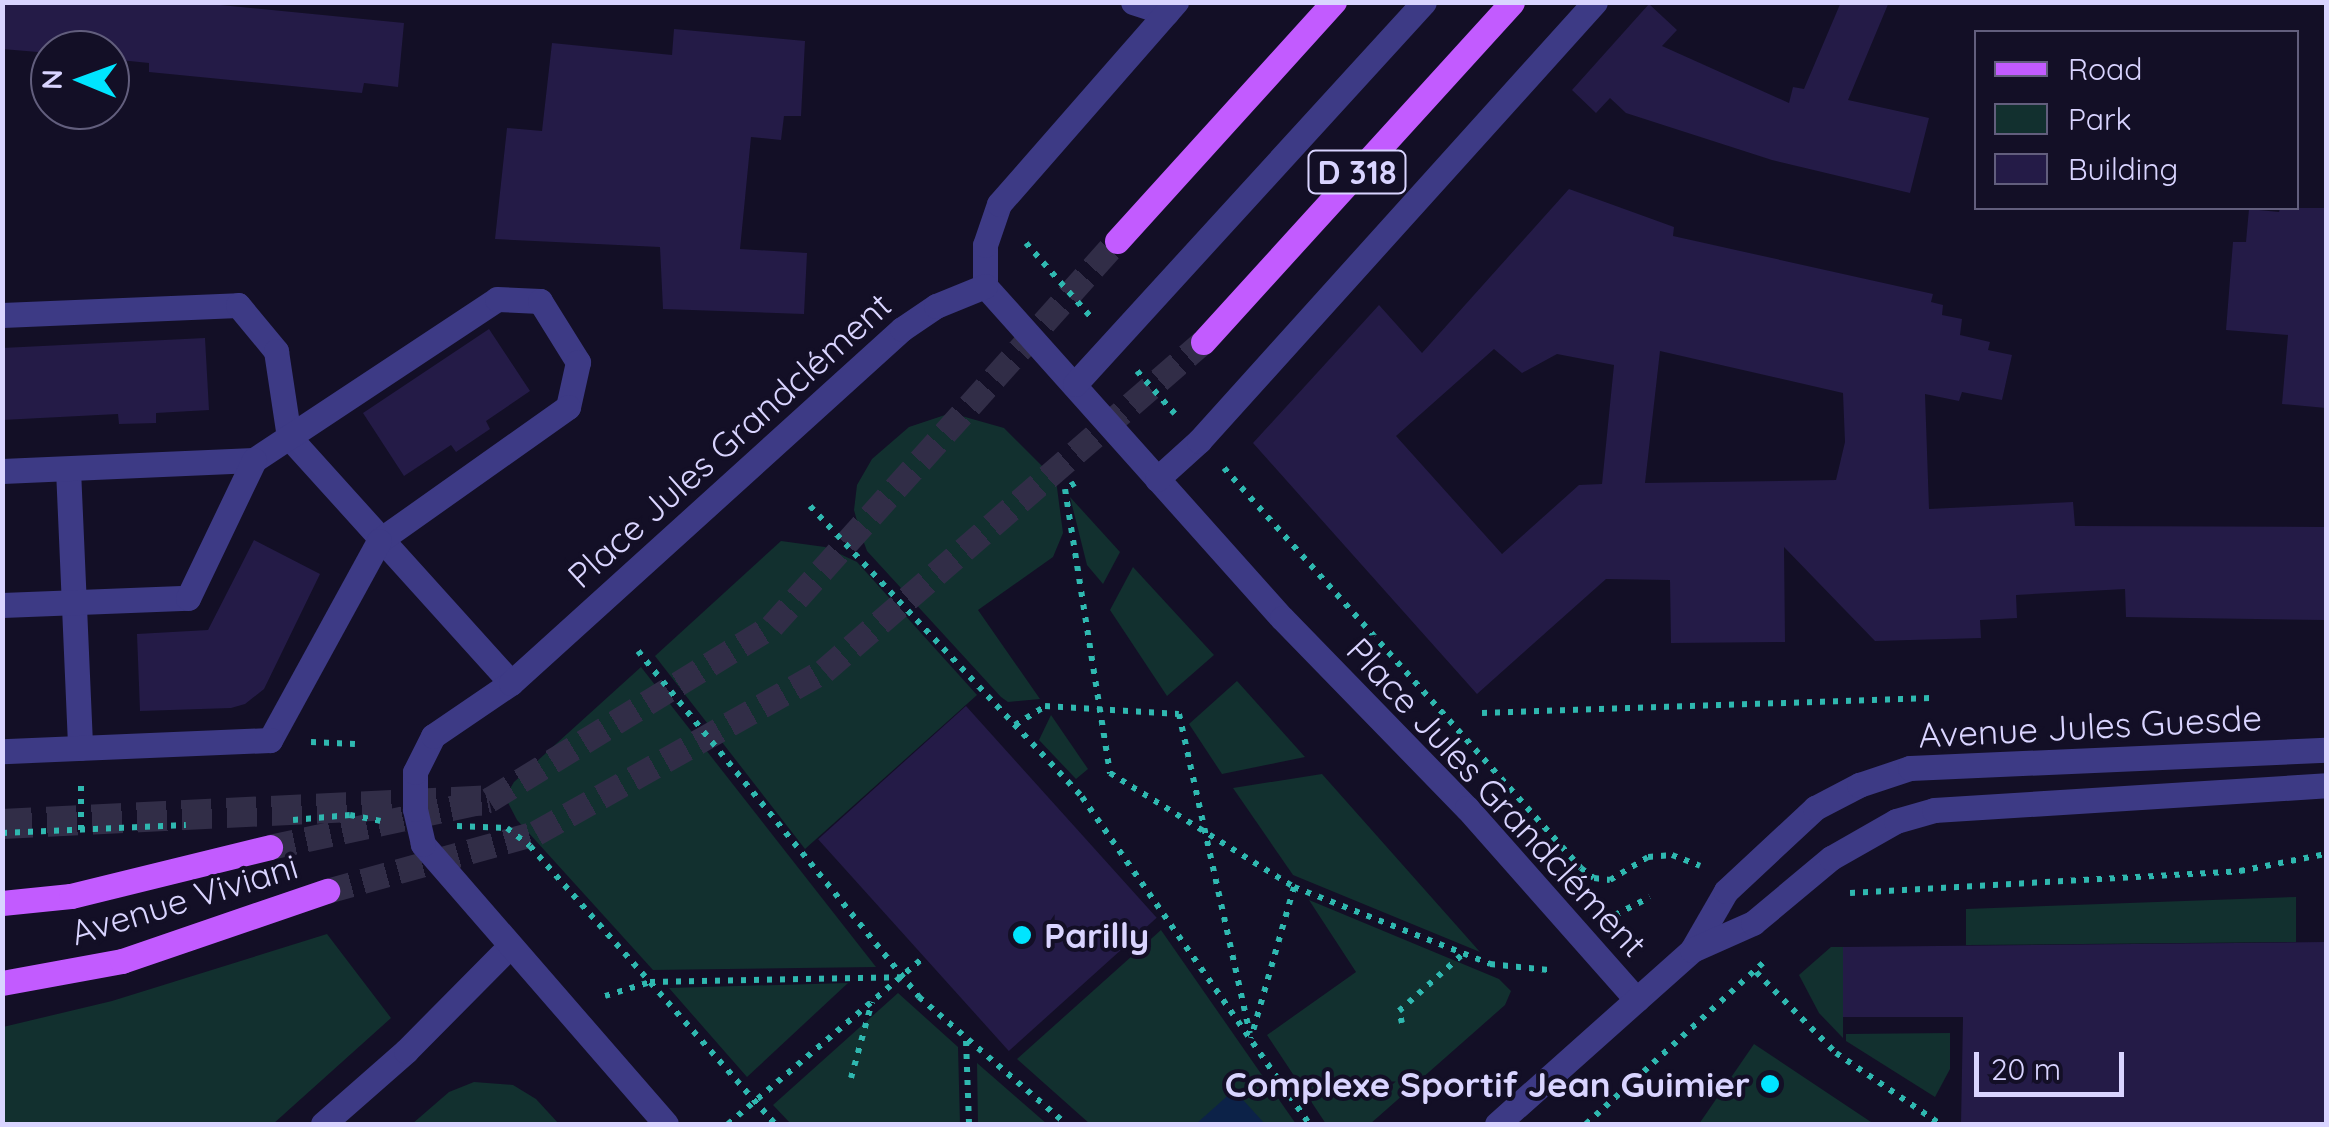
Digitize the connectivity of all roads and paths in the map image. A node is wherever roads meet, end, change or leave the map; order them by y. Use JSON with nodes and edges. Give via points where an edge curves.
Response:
{"nodes":[{"id":1,"x":1134,"y":2,"type":"edge"},
{"id":2,"x":1334,"y":2,"type":"edge"},
{"id":3,"x":1424,"y":2,"type":"edge"},
{"id":4,"x":1512,"y":2,"type":"edge"},
{"id":5,"x":1595,"y":2,"type":"edge"},
{"id":6,"x":1171,"y":8,"type":"edge"},
{"id":7,"x":999,"y":204,"type":"junction"},
{"id":8,"x":1117,"y":241,"type":"tunnel mouth"},
{"id":9,"x":984,"y":286,"type":"junction"},
{"id":10,"x":2,"y":315,"type":"edge"},
{"id":11,"x":1203,"y":342,"type":"tunnel mouth"},
{"id":12,"x":1113,"y":346,"type":"junction"},
{"id":13,"x":1076,"y":384,"type":"junction"},
{"id":14,"x":289,"y":436,"type":"junction"},
{"id":15,"x":1199,"y":442,"type":"junction"},
{"id":16,"x":254,"y":460,"type":"junction"},
{"id":17,"x":68,"y":468,"type":"junction"},
{"id":18,"x":2,"y":472,"type":"edge"},
{"id":19,"x":1157,"y":479,"type":"junction"},
{"id":20,"x":1074,"y":483,"type":"dead end"},
{"id":21,"x":810,"y":506,"type":"dead end"},
{"id":22,"x":379,"y":540,"type":"junction"},
{"id":23,"x":74,"y":602,"type":"junction"},
{"id":24,"x":2,"y":606,"type":"edge"},
{"id":25,"x":638,"y":650,"type":"dead end"},
{"id":26,"x":511,"y":683,"type":"junction"},
{"id":27,"x":1931,"y":698,"type":"dead end"},
{"id":28,"x":1100,"y":709,"type":"junction"},
{"id":29,"x":1482,"y":713,"type":"dead end"},
{"id":30,"x":1015,"y":725,"type":"junction"},
{"id":31,"x":309,"y":742,"type":"dead end"},
{"id":32,"x":355,"y":744,"type":"dead end"},
{"id":33,"x":80,"y":748,"type":"junction"},
{"id":34,"x":2326,"y":750,"type":"edge"},
{"id":35,"x":2,"y":751,"type":"edge"},
{"id":36,"x":2326,"y":785,"type":"edge"},
{"id":37,"x":282,"y":822,"type":"dead end"},
{"id":38,"x":190,"y":825,"type":"dead end"},
{"id":39,"x":417,"y":828,"type":"junction"},
{"id":40,"x":1205,"y":831,"type":"junction"},
{"id":41,"x":2,"y":833,"type":"edge"},
{"id":42,"x":270,"y":848,"type":"tunnel mouth"},
{"id":43,"x":2326,"y":854,"type":"edge"},
{"id":44,"x":1294,"y":887,"type":"junction"},
{"id":45,"x":327,"y":891,"type":"tunnel mouth"},
{"id":46,"x":1726,"y":892,"type":"junction"},
{"id":47,"x":1839,"y":893,"type":"dead end"},
{"id":48,"x":1650,"y":897,"type":"dead end"},
{"id":49,"x":2,"y":903,"type":"edge"},
{"id":50,"x":1615,"y":915,"type":"dead end"},
{"id":51,"x":1753,"y":923,"type":"junction"},
{"id":52,"x":509,"y":946,"type":"junction"},
{"id":53,"x":1692,"y":950,"type":"junction"},
{"id":54,"x":1463,"y":954,"type":"junction"},
{"id":55,"x":923,"y":958,"type":"dead end"},
{"id":56,"x":1745,"y":960,"type":"dead end"},
{"id":57,"x":1549,"y":970,"type":"dead end"},
{"id":58,"x":1756,"y":972,"type":"junction"},
{"id":59,"x":902,"y":977,"type":"junction"},
{"id":60,"x":650,"y":982,"type":"junction"},
{"id":61,"x":2,"y":983,"type":"edge"},
{"id":62,"x":1637,"y":1000,"type":"junction"},
{"id":63,"x":872,"y":1002,"type":"junction"},
{"id":64,"x":562,"y":1008,"type":"junction"},
{"id":65,"x":1402,"y":1023,"type":"dead end"},
{"id":66,"x":1251,"y":1039,"type":"junction"},
{"id":67,"x":966,"y":1042,"type":"junction"},
{"id":68,"x":851,"y":1078,"type":"dead end"},
{"id":69,"x":754,"y":1101,"type":"junction"},
{"id":70,"x":324,"y":1124,"type":"edge"},
{"id":71,"x":666,"y":1124,"type":"edge"},
{"id":72,"x":728,"y":1124,"type":"edge"},
{"id":73,"x":776,"y":1124,"type":"edge"},
{"id":74,"x":969,"y":1124,"type":"edge"},
{"id":75,"x":1066,"y":1124,"type":"edge"},
{"id":76,"x":1309,"y":1124,"type":"edge"},
{"id":77,"x":1497,"y":1124,"type":"edge"},
{"id":78,"x":1586,"y":1124,"type":"edge"},
{"id":79,"x":1940,"y":1124,"type":"edge"}],
"edges":[{"from":1,"to":6,"type":"street"},
{"from":2,"to":8,"type":"main road"},
{"from":3,"to":12,"type":"street"},
{"from":4,"to":11,"type":"main road","number":"D 318"},
{"from":5,"to":15,"type":"street"},
{"from":6,"to":7,"type":"street"},
{"from":7,"to":9,"type":"street","via":[[985,245]]},
{"from":7,"to":12,"type":"path"},
{"from":9,"to":13,"type":"street","name":"Place Jules Grandclément"},
{"from":9,"to":26,"type":"street","name":"Place Jules Grandclément","via":[[902,329]]},
{"from":10,"to":14,"type":"street","via":[[238,305],[276,351]]},
{"from":12,"to":13,"type":"street"},
{"from":12,"to":15,"type":"path"},
{"from":13,"to":19,"type":"street","name":"Place Jules Grandclément"},
{"from":14,"to":16,"type":"street"},
{"from":14,"to":22,"type":"street"},
{"from":14,"to":22,"type":"street","via":[[497,300],[540,301],[578,362],[568,407]]},
{"from":15,"to":19,"type":"street"},
{"from":15,"to":46,"type":"path","via":[[1580,868],[1610,880],[1648,857],[1672,854],[1696,862]]},
{"from":16,"to":17,"type":"street"},
{"from":16,"to":23,"type":"street","via":[[188,598]]},
{"from":17,"to":18,"type":"street"},
{"from":17,"to":23,"type":"street"},
{"from":19,"to":62,"type":"street","name":"Place Jules Grandclément"},
{"from":20,"to":28,"type":"path","via":[[1064,489]]},
{"from":21,"to":30,"type":"path"},
{"from":22,"to":26,"type":"street"},
{"from":22,"to":33,"type":"street","via":[[270,740]]},
{"from":23,"to":24,"type":"street"},
{"from":23,"to":33,"type":"street"},
{"from":25,"to":59,"type":"path"},
{"from":26,"to":39,"type":"street","name":"Place Jules Grandclément","via":[[432,736],[416,772]]},
{"from":27,"to":29,"type":"path"},
{"from":28,"to":30,"type":"path","via":[[1045,706]]},
{"from":28,"to":40,"type":"path","via":[[1110,773]]},
{"from":28,"to":40,"type":"path","via":[[1179,714]]},
{"from":30,"to":66,"type":"path","via":[[1082,797]]},
{"from":31,"to":32,"type":"path"},
{"from":33,"to":35,"type":"street"},
{"from":34,"to":46,"type":"street","name":"Avenue Jules Guesde","via":[[1910,768],[1815,808]]},
{"from":36,"to":51,"type":"street","name":"Avenue Jules Guesde","via":[[1934,810],[1862,838]]},
{"from":37,"to":39,"type":"path","via":[[350,815]]},
{"from":38,"to":41,"type":"path"},
{"from":39,"to":52,"type":"street","via":[[423,844]]},
{"from":39,"to":60,"type":"path","via":[[507,828]]},
{"from":40,"to":44,"type":"path"},
{"from":40,"to":66,"type":"path"},
{"from":42,"to":49,"type":"main road","via":[[71,896]]},
{"from":43,"to":47,"type":"path","via":[[2240,871]]},
{"from":44,"to":54,"type":"path"},
{"from":44,"to":66,"type":"path"},
{"from":45,"to":61,"type":"main road","name":"Avenue Viviani","via":[[122,961]]},
{"from":46,"to":53,"type":"street","name":"Avenue Jules Guesde"},
{"from":48,"to":50,"type":"path"},
{"from":51,"to":53,"type":"street","name":"Avenue Jules Guesde"},
{"from":51,"to":58,"type":"path","via":[[1775,948]]},
{"from":52,"to":64,"type":"street"},
{"from":52,"to":70,"type":"street"},
{"from":53,"to":62,"type":"street","name":"Avenue Jules Guesde"},
{"from":54,"to":57,"type":"path"},
{"from":54,"to":65,"type":"path","via":[[1400,1012]]},
{"from":55,"to":59,"type":"path"},
{"from":56,"to":58,"type":"path"},
{"from":58,"to":78,"type":"path"},
{"from":58,"to":79,"type":"path","via":[[1836,1053]]},
{"from":59,"to":60,"type":"path"},
{"from":59,"to":63,"type":"path"},
{"from":59,"to":67,"type":"path"},
{"from":60,"to":64,"type":"path"},
{"from":60,"to":69,"type":"path"},
{"from":62,"to":77,"type":"street","name":"Avenue Jules Guesde"},
{"from":63,"to":68,"type":"path"},
{"from":63,"to":69,"type":"path"},
{"from":64,"to":71,"type":"street"},
{"from":66,"to":76,"type":"path"},
{"from":67,"to":74,"type":"path"},
{"from":67,"to":75,"type":"path"},
{"from":69,"to":72,"type":"path"},
{"from":69,"to":73,"type":"path"}]}
